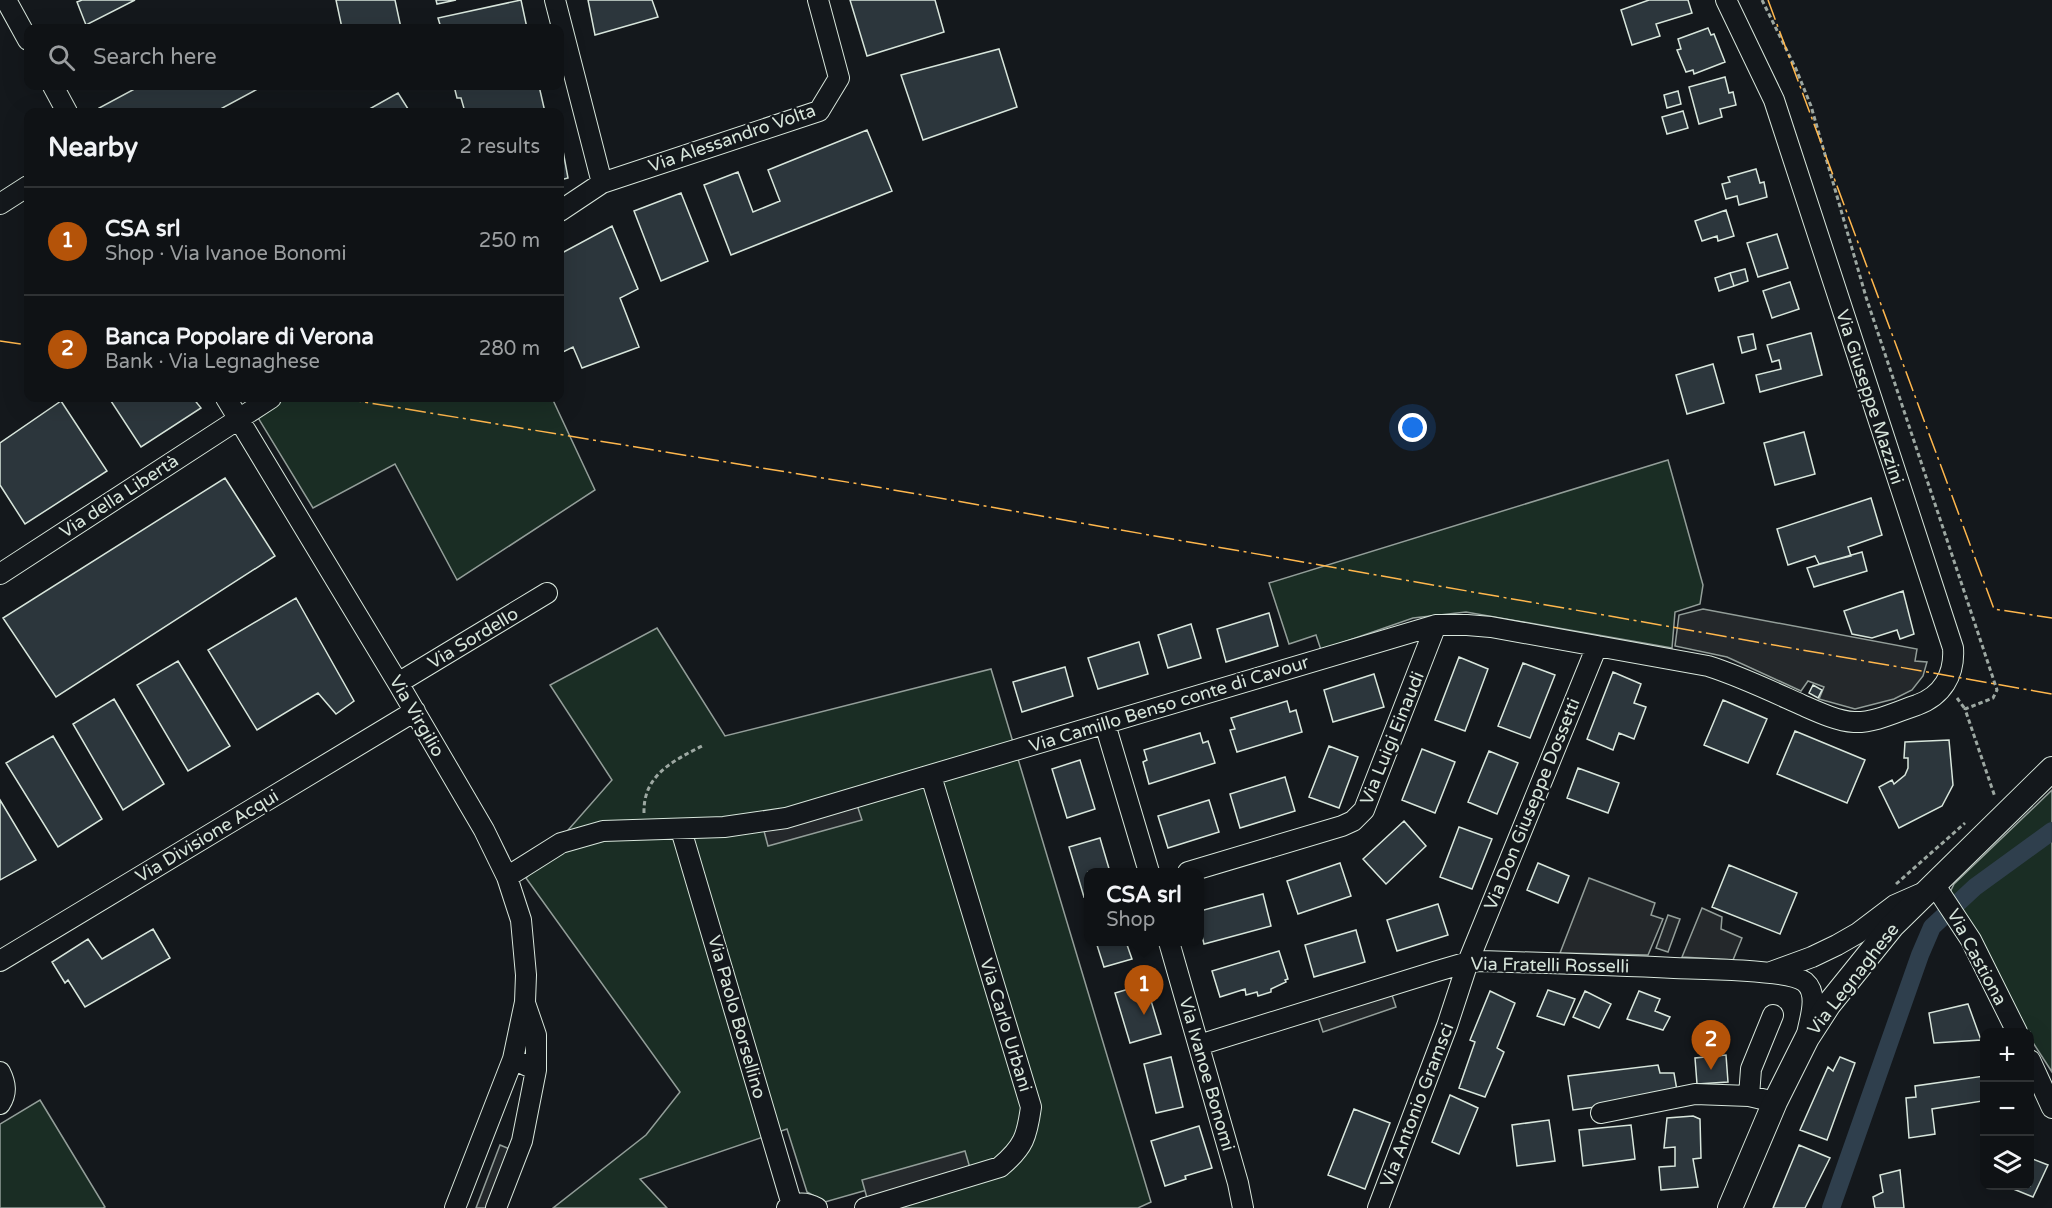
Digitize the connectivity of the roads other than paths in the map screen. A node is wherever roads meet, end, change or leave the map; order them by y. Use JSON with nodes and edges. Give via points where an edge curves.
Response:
{"nodes":[{"id":1,"x":6,"y":0,"type":"edge"},
{"id":2,"x":555,"y":0,"type":"edge"},
{"id":3,"x":818,"y":0,"type":"edge"},
{"id":4,"x":1726,"y":0,"type":"edge"},
{"id":5,"x":561,"y":24,"type":"edge"},
{"id":6,"x":24,"y":33,"type":"edge"},
{"id":7,"x":564,"y":35,"type":"edge"},
{"id":8,"x":56,"y":90,"type":"edge"},
{"id":9,"x":65,"y":108,"type":"edge"},
{"id":10,"x":602,"y":183,"type":"junction"},
{"id":11,"x":24,"y":189,"type":"edge"},
{"id":12,"x":0,"y":204,"type":"edge"},
{"id":13,"x":564,"y":208,"type":"edge"},
{"id":14,"x":228,"y":402,"type":"edge"},
{"id":15,"x":265,"y":402,"type":"edge"},
{"id":16,"x":239,"y":419,"type":"junction"},
{"id":17,"x":0,"y":574,"type":"edge"},
{"id":18,"x":547,"y":593,"type":"dead end"},
{"id":19,"x":1436,"y":626,"type":"junction"},
{"id":20,"x":1597,"y":646,"type":"junction"},
{"id":21,"x":398,"y":683,"type":"junction"},
{"id":22,"x":415,"y":711,"type":"junction"},
{"id":23,"x":1835,"y":717,"type":"joint"},
{"id":24,"x":1105,"y":724,"type":"junction"},
{"id":25,"x":2052,"y":769,"type":"edge"},
{"id":26,"x":931,"y":776,"type":"junction"},
{"id":27,"x":681,"y":830,"type":"junction"},
{"id":28,"x":1148,"y":868,"type":"edge"},
{"id":29,"x":1204,"y":868,"type":"edge"},
{"id":30,"x":507,"y":877,"type":"junction"},
{"id":31,"x":1941,"y":898,"type":"junction"},
{"id":32,"x":1170,"y":946,"type":"edge"},
{"id":33,"x":0,"y":961,"type":"edge"},
{"id":34,"x":1468,"y":962,"type":"junction"},
{"id":35,"x":1434,"y":972,"type":"junction"},
{"id":36,"x":1769,"y":972,"type":"junction"},
{"id":37,"x":1455,"y":1001,"type":"junction"},
{"id":38,"x":525,"y":1002,"type":"junction"},
{"id":39,"x":1773,"y":1015,"type":"dead end"},
{"id":40,"x":2015,"y":1028,"type":"edge"},
{"id":41,"x":1807,"y":1038,"type":"junction"},
{"id":42,"x":1199,"y":1045,"type":"junction"},
{"id":43,"x":513,"y":1059,"type":"junction"},
{"id":44,"x":2034,"y":1069,"type":"edge"},
{"id":45,"x":536,"y":1070,"type":"junction"},
{"id":46,"x":0,"y":1072,"type":"edge"},
{"id":47,"x":1749,"y":1096,"type":"junction"},
{"id":48,"x":1775,"y":1102,"type":"junction"},
{"id":49,"x":0,"y":1104,"type":"edge"},
{"id":50,"x":2052,"y":1108,"type":"edge"},
{"id":51,"x":1600,"y":1113,"type":"dead end"},
{"id":52,"x":789,"y":1207,"type":"edge"},
{"id":53,"x":455,"y":1208,"type":"edge"},
{"id":54,"x":496,"y":1208,"type":"edge"},
{"id":55,"x":817,"y":1208,"type":"edge"},
{"id":56,"x":865,"y":1208,"type":"edge"},
{"id":57,"x":1243,"y":1208,"type":"edge"},
{"id":58,"x":1378,"y":1208,"type":"edge"},
{"id":59,"x":1730,"y":1208,"type":"edge"}],
"edges":[{"from":1,"to":6,"type":"street"},
{"from":2,"to":5,"type":"street"},
{"from":3,"to":10,"type":"street","name":"Via Alessandro Volta","via":[[839,78],[819,111]]},
{"from":4,"to":23,"type":"street","name":"Via Giuseppe Mazzini","via":[[1774,100],[1953,648],[1954,663],[1947,683],[1925,702],[1874,719],[1855,722]]},
{"from":7,"to":10,"type":"street"},
{"from":8,"to":9,"type":"street"},
{"from":10,"to":13,"type":"street","name":"Via Alessandro Volta"},
{"from":11,"to":12,"type":"street"},
{"from":14,"to":16,"type":"street","name":"Via Virgilio"},
{"from":15,"to":16,"type":"street"},
{"from":16,"to":17,"type":"street","name":"Via della Libertà"},
{"from":16,"to":21,"type":"street","name":"Via Virgilio"},
{"from":18,"to":21,"type":"street","name":"Via Sordello"},
{"from":19,"to":20,"type":"street","name":"Via Camillo Benso conte di Cavour","via":[[1467,624]]},
{"from":19,"to":24,"type":"street","name":"Via Camillo Benso conte di Cavour"},
{"from":19,"to":29,"type":"street","name":"Via Luigi Einaudi","via":[[1364,810],[1342,826]]},
{"from":20,"to":23,"type":"street","name":"Via Camillo Benso conte di Cavour","via":[[1730,672]]},
{"from":20,"to":34,"type":"street","name":"Via Don Giuseppe Dossetti"},
{"from":21,"to":22,"type":"street","name":"Via Virgilio"},
{"from":22,"to":30,"type":"street","name":"Via Virgilio"},
{"from":22,"to":33,"type":"street","name":"Via Divisione Acqui"},
{"from":24,"to":26,"type":"street","name":"Via Camillo Benso conte di Cavour"},
{"from":24,"to":28,"type":"street"},
{"from":25,"to":31,"type":"main road","name":"Via Legnaghese","via":[[1997,809]]},
{"from":26,"to":27,"type":"street","name":"Via Camillo Benso conte di Cavour","via":[[786,818]]},
{"from":26,"to":56,"type":"street","name":"Via Carlo Urbani","via":[[1031,1107],[1028,1132],[1016,1154],[1000,1167]]},
{"from":27,"to":30,"type":"street","name":"Via Camillo Benso conte di Cavour","via":[[603,831],[561,843]]},
{"from":27,"to":52,"type":"street","name":"Via Paolo Borsellino"},
{"from":30,"to":38,"type":"street","name":"Via Virgilio","via":[[522,920]]},
{"from":31,"to":36,"type":"street","name":"Via Fratelli Rosselli","via":[[1895,905],[1837,945]]},
{"from":31,"to":40,"type":"street","name":"Via Castiona"},
{"from":31,"to":41,"type":"main road","name":"Via Legnaghese","via":[[1892,926],[1828,1004]]},
{"from":32,"to":42,"type":"street","name":"Via Ivanoe Bonomi"},
{"from":34,"to":35,"type":"street","name":"Via Fratelli Rosselli"},
{"from":34,"to":36,"type":"street","name":"Via Fratelli Rosselli"},
{"from":34,"to":37,"type":"street","name":"Via Antonio Gramsci"},
{"from":35,"to":37,"type":"street","name":"Via Antonio Gramsci"},
{"from":35,"to":42,"type":"street","name":"Via Fratelli Rosselli"},
{"from":36,"to":41,"type":"street","name":"Via Fratelli Rosselli","via":[[1798,978],[1810,987],[1813,1005]]},
{"from":37,"to":58,"type":"street","name":"Via Antonio Gramsci"},
{"from":38,"to":43,"type":"street","name":"Via Virgilio"},
{"from":38,"to":45,"type":"street","via":[[536,1035]]},
{"from":39,"to":47,"type":"street","via":[[1751,1069]]},
{"from":41,"to":48,"type":"main road","name":"Via Legnaghese"},
{"from":42,"to":57,"type":"street","name":"Via Ivanoe Bonomi"},
{"from":43,"to":45,"type":"street"},
{"from":43,"to":53,"type":"street","name":"Via Virgilio"},
{"from":44,"to":50,"type":"street"},
{"from":45,"to":54,"type":"street","via":[[522,1141]]},
{"from":46,"to":49,"type":"street","via":[[6,1087]]},
{"from":47,"to":48,"type":"street"},
{"from":47,"to":51,"type":"street","via":[[1695,1094]]},
{"from":48,"to":59,"type":"main road","name":"Via Legnaghese"},
{"from":52,"to":55,"type":"street","via":[[803,1203]]}]}
